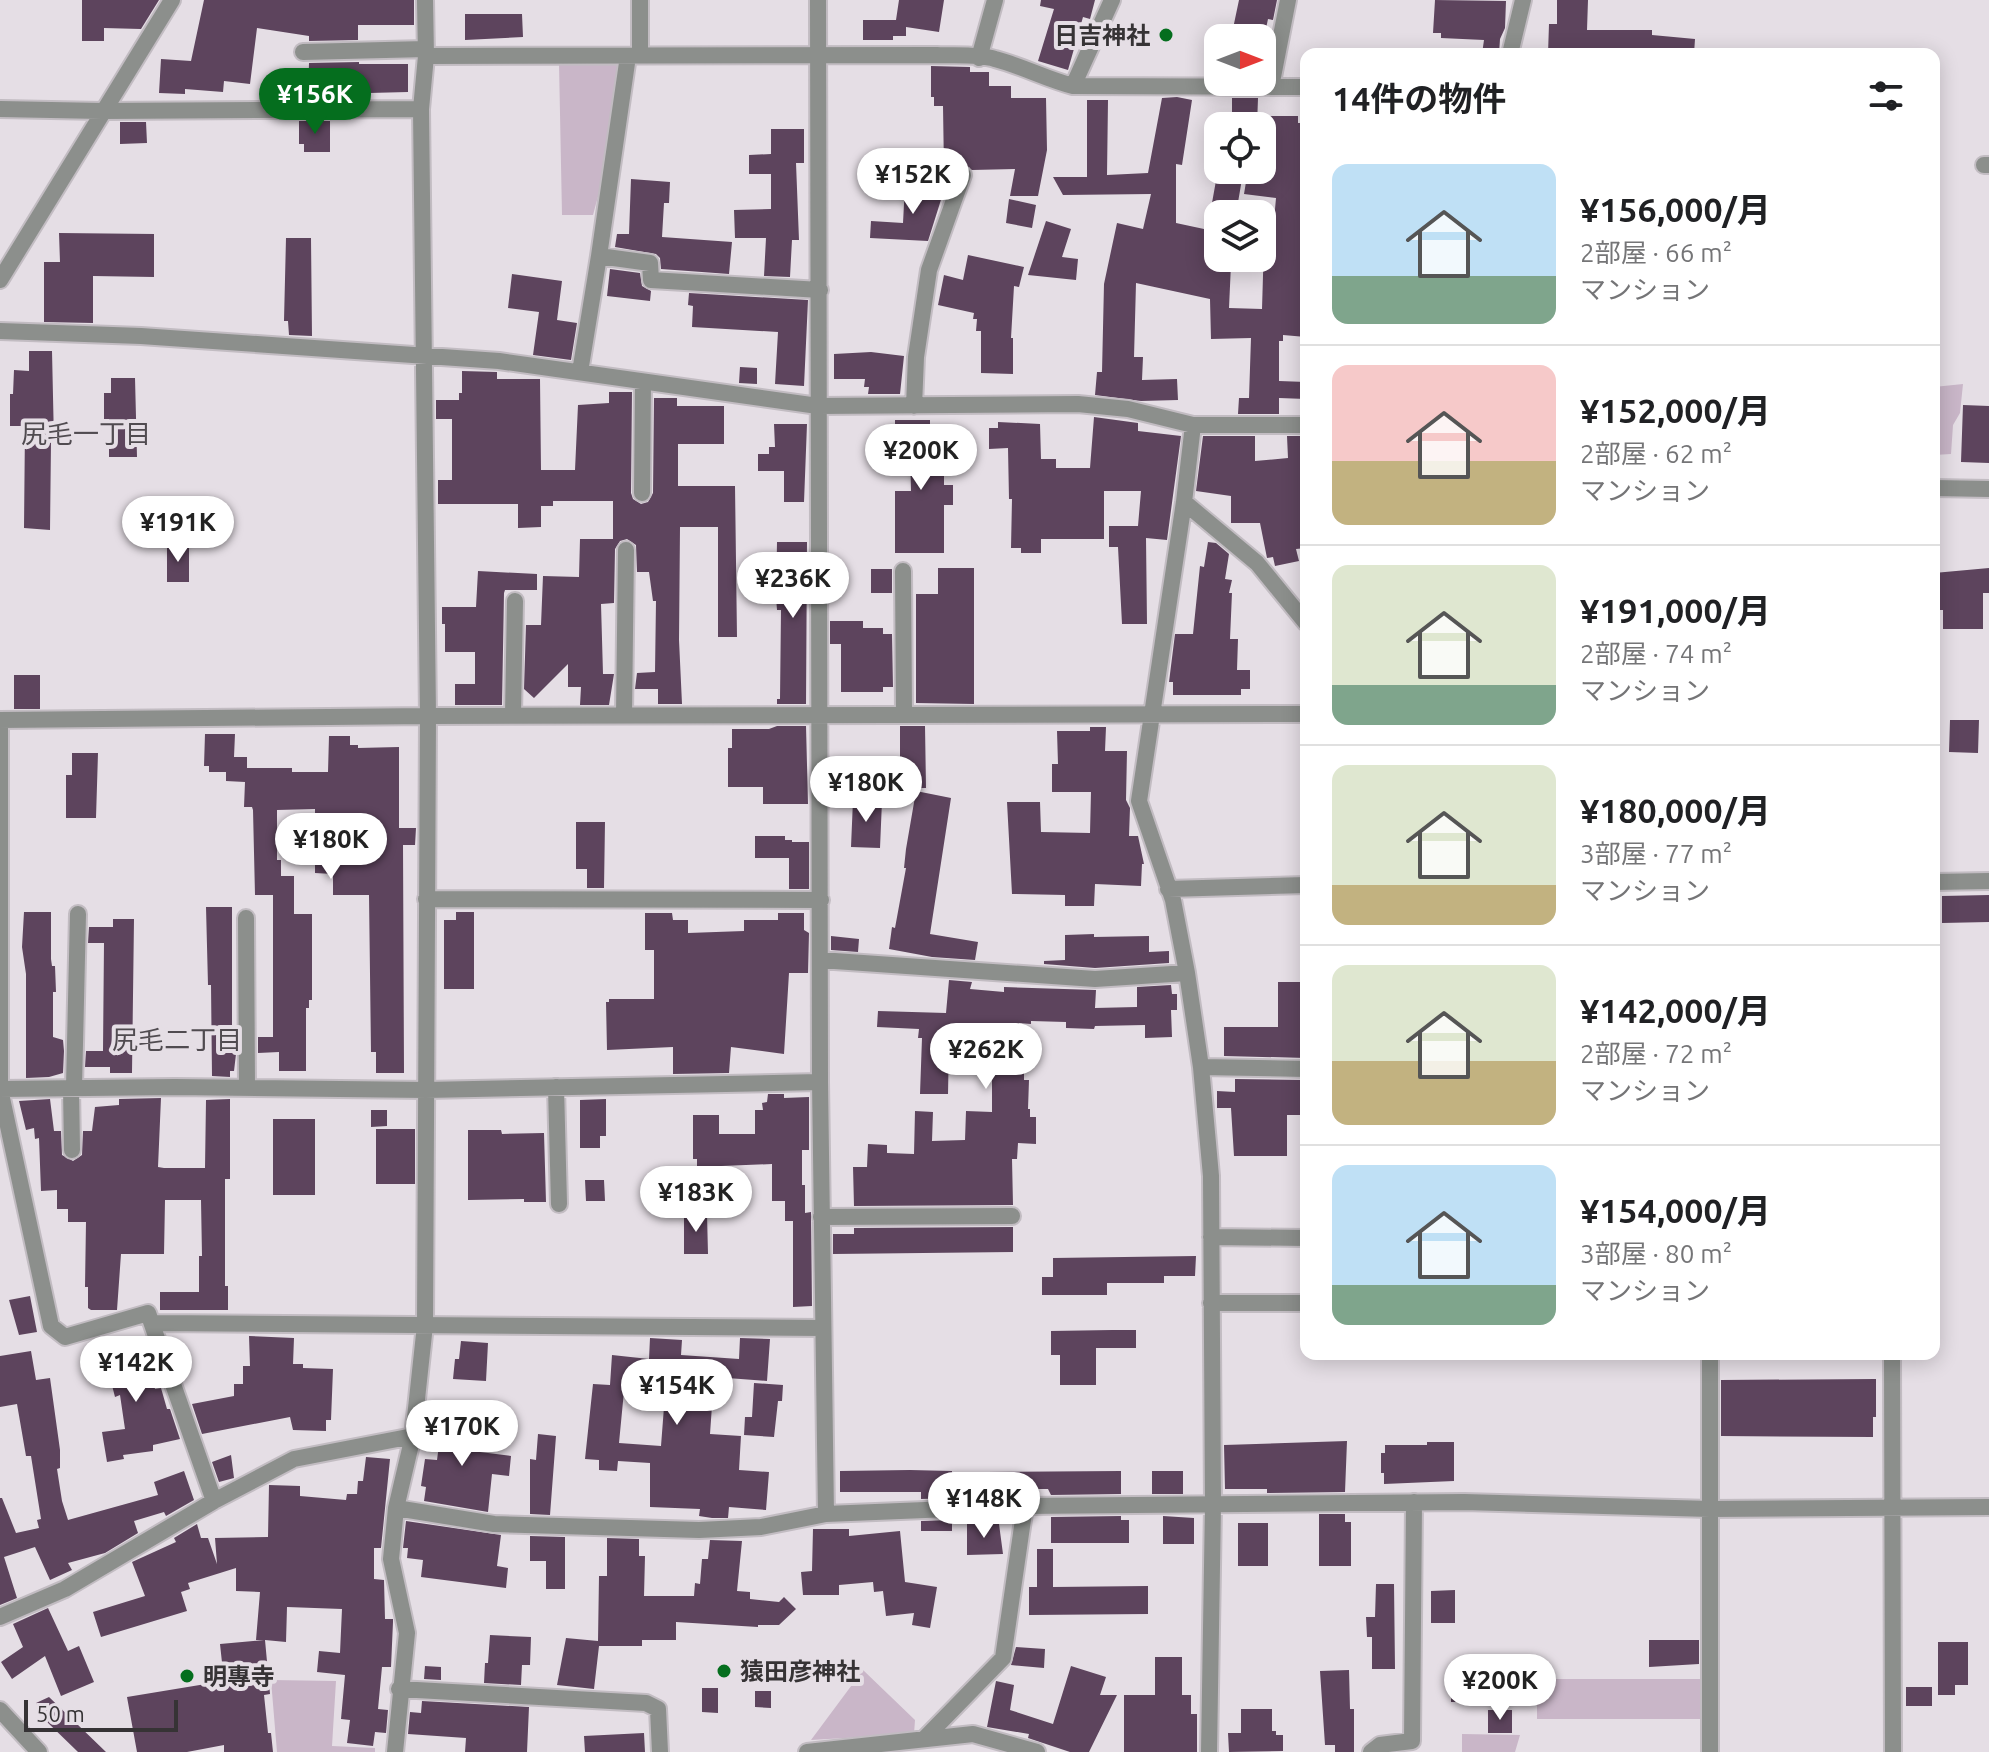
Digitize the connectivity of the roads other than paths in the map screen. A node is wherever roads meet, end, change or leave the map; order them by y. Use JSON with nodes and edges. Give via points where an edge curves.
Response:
{"nodes":[{"id":1,"x":172,"y":0,"type":"edge"},
{"id":2,"x":425,"y":0,"type":"edge"},
{"id":3,"x":640,"y":0,"type":"edge"},
{"id":4,"x":818,"y":0,"type":"edge"},
{"id":5,"x":995,"y":0,"type":"edge"},
{"id":6,"x":1112,"y":0,"type":"edge"},
{"id":7,"x":1288,"y":0,"type":"edge"},
{"id":8,"x":1523,"y":0,"type":"edge"},
{"id":9,"x":1511,"y":48,"type":"edge"},
{"id":10,"x":303,"y":52,"type":"dead end"},
{"id":11,"x":426,"y":53,"type":"junction"},
{"id":12,"x":634,"y":55,"type":"junction"},
{"id":13,"x":818,"y":56,"type":"junction"},
{"id":14,"x":979,"y":58,"type":"junction"},
{"id":15,"x":1276,"y":61,"type":"edge"},
{"id":16,"x":1073,"y":86,"type":"junction"},
{"id":17,"x":1204,"y":87,"type":"edge"},
{"id":18,"x":1276,"y":87,"type":"edge"},
{"id":19,"x":1300,"y":87,"type":"edge"},
{"id":20,"x":0,"y":109,"type":"edge"},
{"id":21,"x":421,"y":109,"type":"junction"},
{"id":22,"x":102,"y":111,"type":"junction"},
{"id":23,"x":963,"y":175,"type":"dead end"},
{"id":24,"x":599,"y":256,"type":"junction"},
{"id":25,"x":0,"y":280,"type":"edge"},
{"id":26,"x":820,"y":290,"type":"junction"},
{"id":27,"x":0,"y":331,"type":"edge"},
{"id":28,"x":425,"y":356,"type":"junction"},
{"id":29,"x":580,"y":372,"type":"junction"},
{"id":30,"x":643,"y":382,"type":"junction"},
{"id":31,"x":818,"y":406,"type":"junction"},
{"id":32,"x":914,"y":406,"type":"junction"},
{"id":33,"x":1193,"y":425,"type":"junction"},
{"id":34,"x":1300,"y":425,"type":"edge"},
{"id":35,"x":1940,"y":488,"type":"edge"},
{"id":36,"x":1989,"y":489,"type":"edge"},
{"id":37,"x":642,"y":493,"type":"dead end"},
{"id":38,"x":1184,"y":502,"type":"junction"},
{"id":39,"x":626,"y":550,"type":"dead end"},
{"id":40,"x":903,"y":571,"type":"dead end"},
{"id":41,"x":515,"y":601,"type":"dead end"},
{"id":42,"x":1300,"y":616,"type":"edge"},
{"id":43,"x":1300,"y":714,"type":"edge"},
{"id":44,"x":513,"y":715,"type":"junction"},
{"id":45,"x":624,"y":715,"type":"junction"},
{"id":46,"x":820,"y":715,"type":"junction"},
{"id":47,"x":904,"y":715,"type":"junction"},
{"id":48,"x":428,"y":716,"type":"junction"},
{"id":49,"x":1151,"y":716,"type":"junction"},
{"id":50,"x":0,"y":721,"type":"edge"},
{"id":51,"x":1989,"y":881,"type":"edge"},
{"id":52,"x":1940,"y":882,"type":"edge"},
{"id":53,"x":1300,"y":885,"type":"edge"},
{"id":54,"x":1168,"y":889,"type":"junction"},
{"id":55,"x":426,"y":899,"type":"junction"},
{"id":56,"x":821,"y":900,"type":"junction"},
{"id":57,"x":78,"y":914,"type":"dead end"},
{"id":58,"x":246,"y":918,"type":"dead end"},
{"id":59,"x":820,"y":960,"type":"junction"},
{"id":60,"x":1187,"y":973,"type":"junction"},
{"id":61,"x":1201,"y":1067,"type":"junction"},
{"id":62,"x":1300,"y":1069,"type":"edge"},
{"id":63,"x":820,"y":1082,"type":"junction"},
{"id":64,"x":72,"y":1087,"type":"junction"},
{"id":65,"x":556,"y":1087,"type":"junction"},
{"id":66,"x":247,"y":1088,"type":"junction"},
{"id":67,"x":0,"y":1089,"type":"edge"},
{"id":68,"x":426,"y":1090,"type":"junction"},
{"id":69,"x":72,"y":1150,"type":"dead end"},
{"id":70,"x":559,"y":1204,"type":"dead end"},
{"id":71,"x":1012,"y":1216,"type":"dead end"},
{"id":72,"x":821,"y":1217,"type":"junction"},
{"id":73,"x":1211,"y":1237,"type":"junction"},
{"id":74,"x":1300,"y":1238,"type":"edge"},
{"id":75,"x":1211,"y":1303,"type":"junction"},
{"id":76,"x":1300,"y":1303,"type":"edge"},
{"id":77,"x":153,"y":1323,"type":"junction"},
{"id":78,"x":425,"y":1325,"type":"junction"},
{"id":79,"x":822,"y":1328,"type":"junction"},
{"id":80,"x":1710,"y":1360,"type":"edge"},
{"id":81,"x":1892,"y":1360,"type":"edge"},
{"id":82,"x":413,"y":1436,"type":"junction"},
{"id":83,"x":214,"y":1501,"type":"junction"},
{"id":84,"x":1414,"y":1502,"type":"junction"},
{"id":85,"x":1213,"y":1505,"type":"junction"},
{"id":86,"x":1025,"y":1506,"type":"junction"},
{"id":87,"x":1893,"y":1507,"type":"junction"},
{"id":88,"x":1989,"y":1507,"type":"edge"},
{"id":89,"x":396,"y":1508,"type":"junction"},
{"id":90,"x":1710,"y":1509,"type":"junction"},
{"id":91,"x":826,"y":1514,"type":"junction"},
{"id":92,"x":0,"y":1617,"type":"edge"},
{"id":93,"x":399,"y":1689,"type":"junction"},
{"id":94,"x":0,"y":1710,"type":"edge"},
{"id":95,"x":926,"y":1745,"type":"edge"},
{"id":96,"x":39,"y":1752,"type":"edge"},
{"id":97,"x":395,"y":1752,"type":"edge"},
{"id":98,"x":660,"y":1752,"type":"edge"},
{"id":99,"x":807,"y":1752,"type":"edge"},
{"id":100,"x":1037,"y":1752,"type":"edge"},
{"id":101,"x":1209,"y":1752,"type":"edge"},
{"id":102,"x":1371,"y":1752,"type":"edge"},
{"id":103,"x":1710,"y":1752,"type":"edge"},
{"id":104,"x":1893,"y":1752,"type":"edge"}],
"edges":[{"from":1,"to":22,"type":"street"},
{"from":2,"to":11,"type":"street"},
{"from":3,"to":12,"type":"street"},
{"from":4,"to":13,"type":"street"},
{"from":5,"to":14,"type":"street"},
{"from":6,"to":16,"type":"street"},
{"from":7,"to":15,"type":"street"},
{"from":8,"to":9,"type":"street"},
{"from":10,"to":11,"type":"street"},
{"from":11,"to":12,"type":"street"},
{"from":11,"to":21,"type":"street"},
{"from":12,"to":13,"type":"street"},
{"from":12,"to":24,"type":"street"},
{"from":13,"to":14,"type":"street"},
{"from":13,"to":26,"type":"street"},
{"from":14,"to":16,"type":"street","via":[[991,57]]},
{"from":16,"to":17,"type":"street"},
{"from":18,"to":19,"type":"street"},
{"from":20,"to":22,"type":"street"},
{"from":21,"to":22,"type":"street"},
{"from":21,"to":28,"type":"street"},
{"from":22,"to":25,"type":"street"},
{"from":23,"to":32,"type":"street","via":[[929,270]]},
{"from":24,"to":26,"type":"street","via":[[650,263],[651,280]]},
{"from":24,"to":29,"type":"street"},
{"from":26,"to":31,"type":"street"},
{"from":27,"to":28,"type":"street"},
{"from":28,"to":29,"type":"street"},
{"from":28,"to":48,"type":"street"},
{"from":29,"to":30,"type":"street"},
{"from":30,"to":31,"type":"street"},
{"from":30,"to":37,"type":"street"},
{"from":31,"to":32,"type":"street"},
{"from":31,"to":46,"type":"street"},
{"from":32,"to":33,"type":"street","via":[[1078,404],[1128,409]]},
{"from":33,"to":34,"type":"street"},
{"from":33,"to":38,"type":"street"},
{"from":35,"to":36,"type":"street"},
{"from":38,"to":42,"type":"street","via":[[1257,563]]},
{"from":38,"to":49,"type":"street"},
{"from":39,"to":45,"type":"street"},
{"from":40,"to":47,"type":"street"},
{"from":41,"to":44,"type":"street"},
{"from":43,"to":49,"type":"street"},
{"from":44,"to":45,"type":"street"},
{"from":44,"to":48,"type":"street"},
{"from":45,"to":46,"type":"street"},
{"from":46,"to":47,"type":"street"},
{"from":46,"to":56,"type":"street"},
{"from":47,"to":49,"type":"street"},
{"from":48,"to":50,"type":"street"},
{"from":48,"to":55,"type":"street"},
{"from":49,"to":54,"type":"street","via":[[1139,801]]},
{"from":50,"to":67,"type":"street"},
{"from":51,"to":52,"type":"street"},
{"from":53,"to":54,"type":"street"},
{"from":54,"to":60,"type":"street"},
{"from":55,"to":56,"type":"street"},
{"from":55,"to":68,"type":"street"},
{"from":56,"to":59,"type":"street"},
{"from":57,"to":64,"type":"street"},
{"from":58,"to":66,"type":"street"},
{"from":59,"to":60,"type":"street","via":[[1095,979]]},
{"from":59,"to":63,"type":"street"},
{"from":60,"to":61,"type":"street"},
{"from":61,"to":62,"type":"street"},
{"from":61,"to":73,"type":"street"},
{"from":63,"to":65,"type":"street"},
{"from":63,"to":72,"type":"street"},
{"from":64,"to":66,"type":"street"},
{"from":64,"to":67,"type":"street"},
{"from":64,"to":69,"type":"street"},
{"from":65,"to":68,"type":"street"},
{"from":65,"to":70,"type":"street"},
{"from":66,"to":68,"type":"street"},
{"from":67,"to":77,"type":"street","via":[[51,1326],[65,1337],[148,1313]]},
{"from":68,"to":78,"type":"street"},
{"from":71,"to":72,"type":"street"},
{"from":72,"to":79,"type":"street"},
{"from":73,"to":74,"type":"street"},
{"from":73,"to":75,"type":"street"},
{"from":75,"to":76,"type":"street"},
{"from":75,"to":85,"type":"street"},
{"from":77,"to":78,"type":"street"},
{"from":77,"to":83,"type":"street"},
{"from":78,"to":79,"type":"street"},
{"from":78,"to":82,"type":"street"},
{"from":79,"to":91,"type":"street"},
{"from":80,"to":90,"type":"street"},
{"from":81,"to":87,"type":"street"},
{"from":82,"to":83,"type":"street","via":[[294,1459]]},
{"from":82,"to":89,"type":"street"},
{"from":83,"to":92,"type":"street","via":[[65,1589]]},
{"from":84,"to":85,"type":"street"},
{"from":84,"to":90,"type":"street"},
{"from":84,"to":102,"type":"street","via":[[1412,1741],[1380,1745]]},
{"from":85,"to":86,"type":"street"},
{"from":85,"to":101,"type":"street"},
{"from":86,"to":91,"type":"street"},
{"from":86,"to":95,"type":"street","via":[[1003,1658]]},
{"from":87,"to":88,"type":"street"},
{"from":87,"to":90,"type":"street"},
{"from":87,"to":104,"type":"street"},
{"from":89,"to":91,"type":"street","via":[[494,1524],[635,1530],[761,1527]]},
{"from":89,"to":93,"type":"street","via":[[391,1559],[407,1633]]},
{"from":90,"to":103,"type":"street"},
{"from":93,"to":97,"type":"street"},
{"from":93,"to":98,"type":"street","via":[[646,1703],[658,1709]]},
{"from":94,"to":96,"type":"street"},
{"from":95,"to":99,"type":"street"},
{"from":95,"to":100,"type":"street","via":[[973,1734]]}]}
